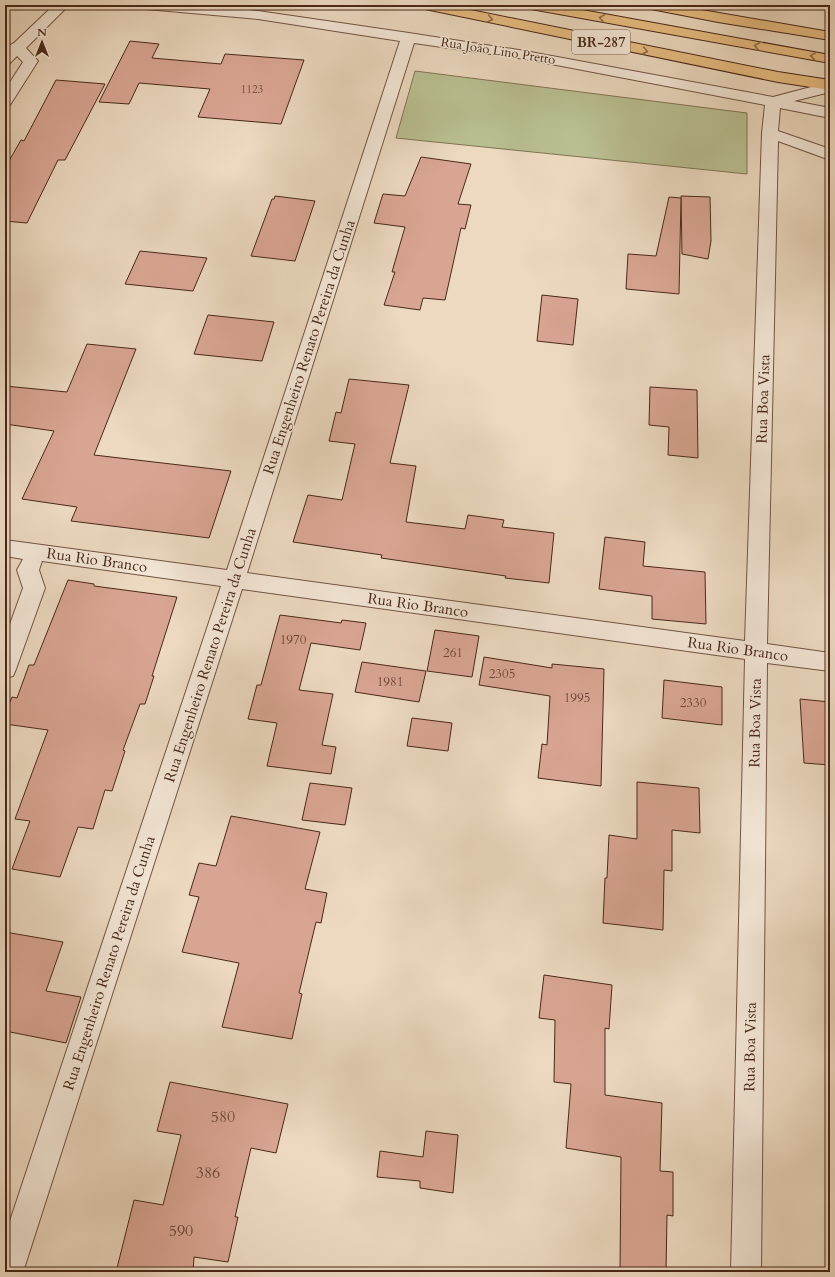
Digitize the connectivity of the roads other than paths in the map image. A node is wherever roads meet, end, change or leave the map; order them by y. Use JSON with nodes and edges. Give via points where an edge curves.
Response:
{"nodes":[{"id":1,"x":62,"y":5,"type":"edge"},
{"id":2,"x":146,"y":5,"type":"edge"},
{"id":3,"x":220,"y":5,"type":"edge"},
{"id":4,"x":425,"y":5,"type":"edge"},
{"id":5,"x":531,"y":5,"type":"edge"},
{"id":6,"x":651,"y":5,"type":"edge"},
{"id":7,"x":258,"y":15,"type":"junction"},
{"id":8,"x":830,"y":36,"type":"edge"},
{"id":9,"x":409,"y":37,"type":"junction"},
{"id":10,"x":16,"y":47,"type":"junction"},
{"id":11,"x":830,"y":59,"type":"edge"},
{"id":12,"x":5,"y":60,"type":"edge"},
{"id":13,"x":830,"y":86,"type":"edge"},
{"id":14,"x":5,"y":102,"type":"edge"},
{"id":15,"x":773,"y":102,"type":"junction"},
{"id":16,"x":830,"y":113,"type":"edge"},
{"id":17,"x":770,"y":133,"type":"junction"},
{"id":18,"x":830,"y":155,"type":"edge"},
{"id":19,"x":5,"y":548,"type":"edge"},
{"id":20,"x":36,"y":552,"type":"junction"},
{"id":21,"x":235,"y":579,"type":"junction"},
{"id":22,"x":756,"y":652,"type":"junction"},
{"id":23,"x":830,"y":662,"type":"edge"},
{"id":24,"x":5,"y":669,"type":"edge"},
{"id":25,"x":8,"y":1272,"type":"edge"},
{"id":26,"x":746,"y":1272,"type":"edge"}],
"edges":[{"from":1,"to":10,"type":"street"},
{"from":2,"to":7,"type":"street","name":"Rua João Lino Pretto"},
{"from":3,"to":7,"type":"street","name":"Rua João Lino Pretto"},
{"from":4,"to":13,"type":"highway","number":"BR-287","one_way":true},
{"from":11,"to":5,"type":"highway","number":"BR-287","one_way":true},
{"from":6,"to":8,"type":"highway"},
{"from":7,"to":9,"type":"street","name":"Rua João Lino Pretto"},
{"from":9,"to":15,"type":"street","name":"Rua João Lino Pretto","via":[[540,57]]},
{"from":9,"to":21,"type":"street","name":"Rua Engenheiro Renato Pereira da Cunha"},
{"from":10,"to":12,"type":"street"},
{"from":10,"to":14,"type":"street","via":[[31,61]]},
{"from":13,"to":15,"type":"street","name":"Rua João Lino Pretto"},
{"from":15,"to":16,"type":"street"},
{"from":15,"to":17,"type":"street","name":"Rua Boa Vista"},
{"from":17,"to":18,"type":"street"},
{"from":17,"to":22,"type":"street","name":"Rua Boa Vista"},
{"from":19,"to":20,"type":"street","name":"Rua Rio Branco"},
{"from":20,"to":21,"type":"street","name":"Rua Rio Branco"},
{"from":20,"to":24,"type":"street","via":[[28,570],[34,588]]},
{"from":21,"to":22,"type":"street","name":"Rua Rio Branco"},
{"from":21,"to":25,"type":"street","name":"Rua Engenheiro Renato Pereira da Cunha"},
{"from":22,"to":23,"type":"street","name":"Rua Rio Branco"},
{"from":22,"to":26,"type":"street","name":"Rua Boa Vista"}]}
